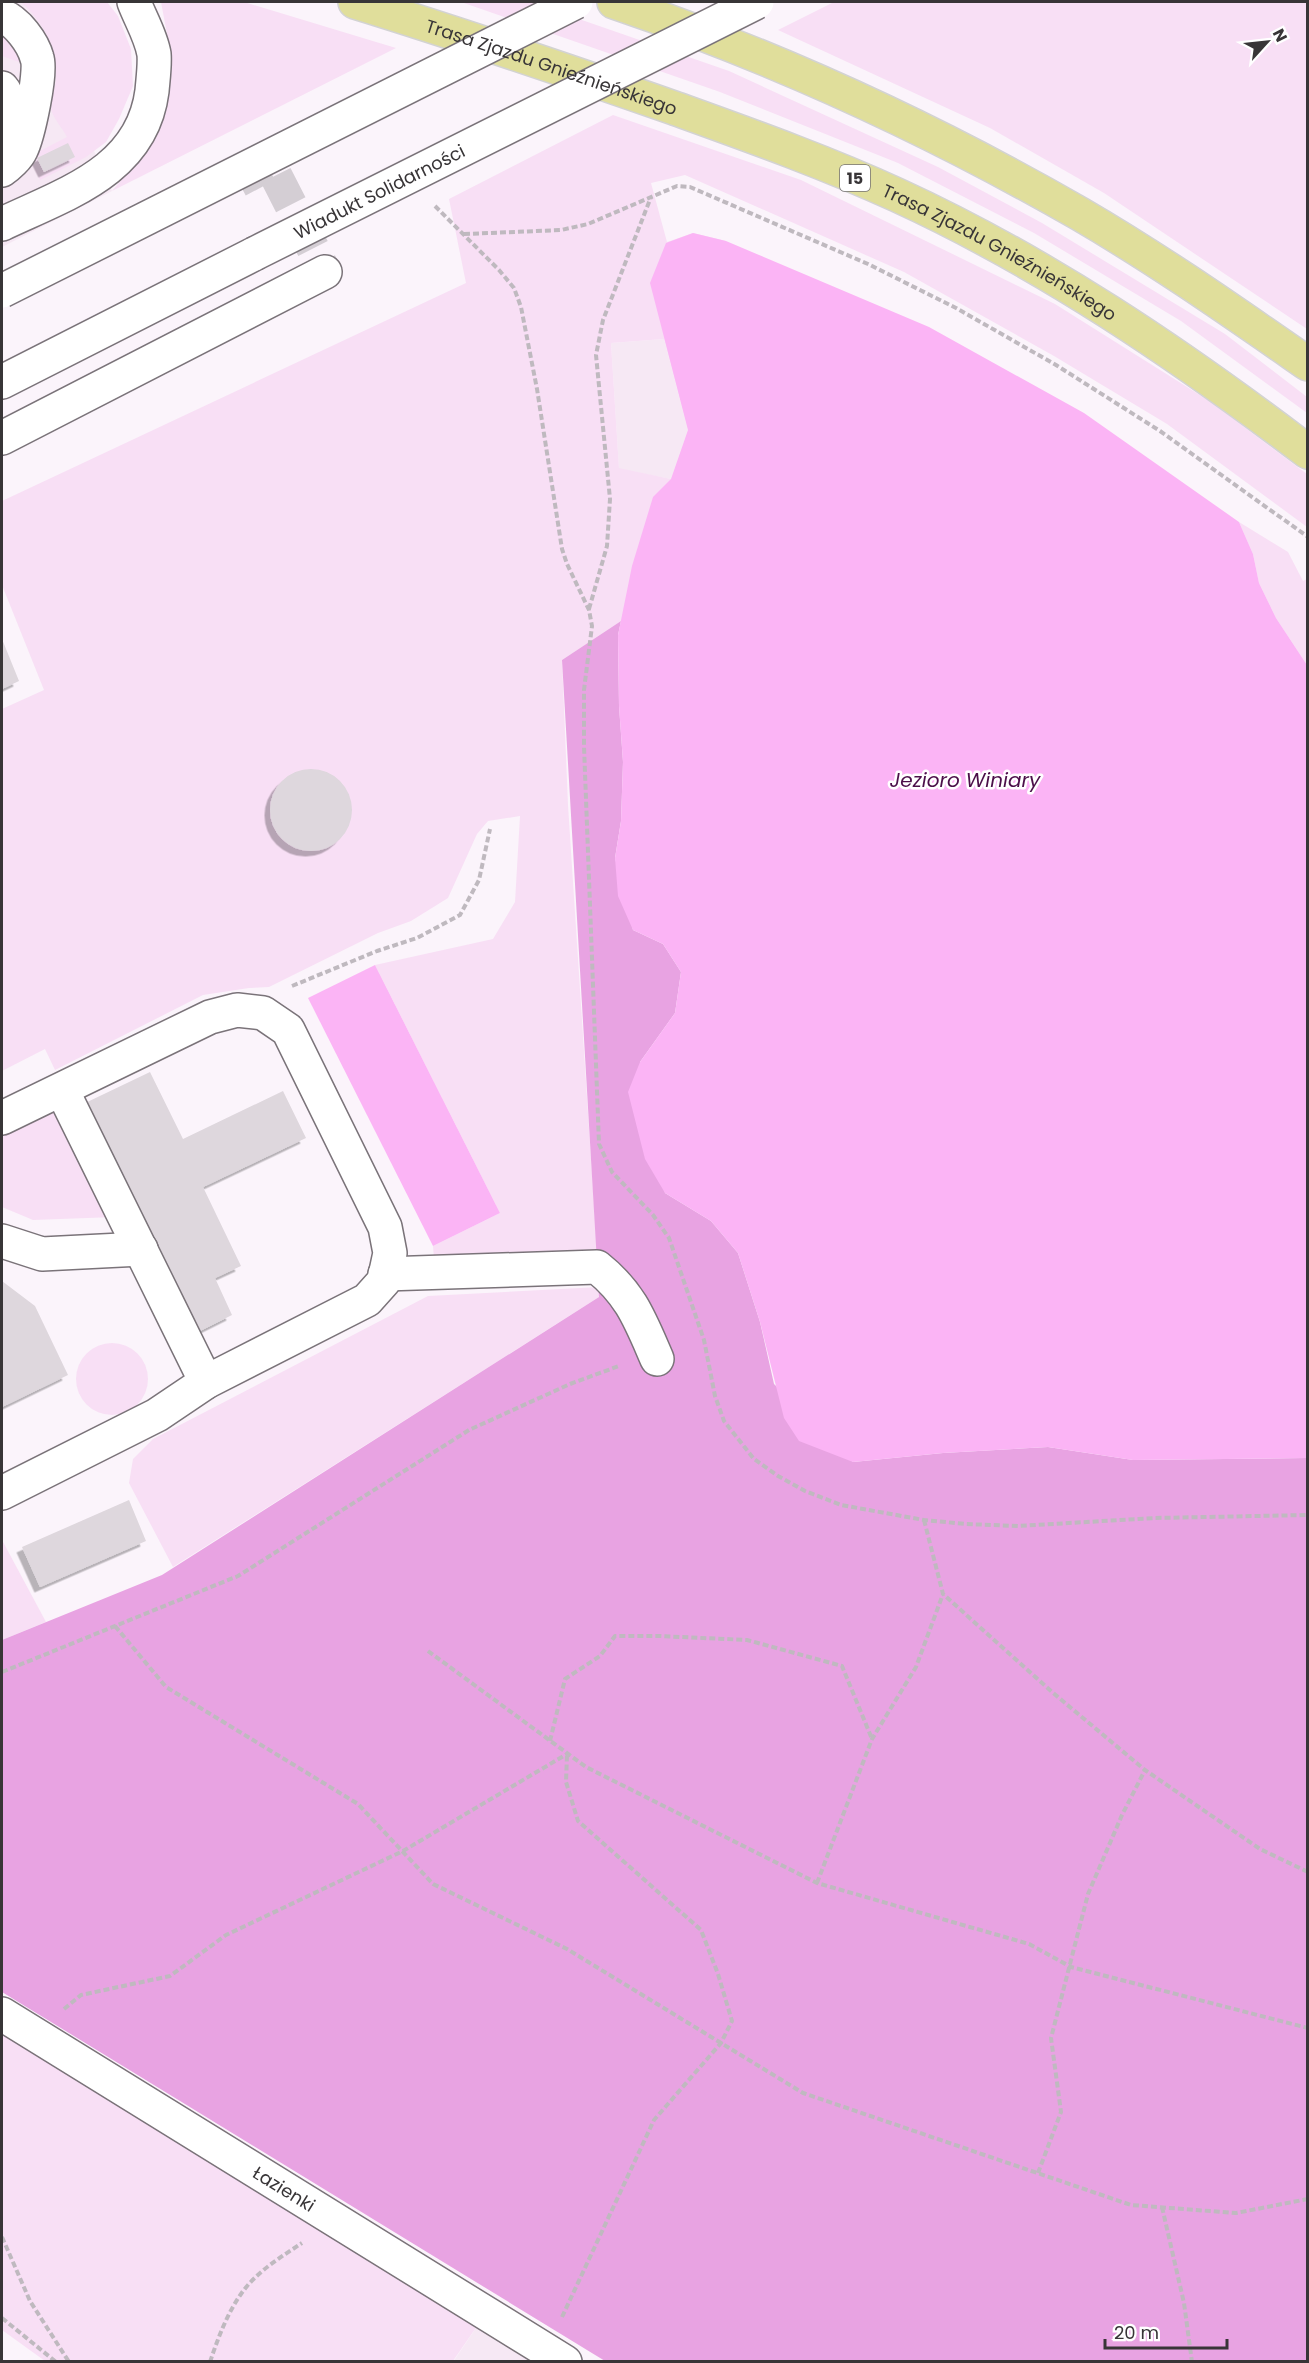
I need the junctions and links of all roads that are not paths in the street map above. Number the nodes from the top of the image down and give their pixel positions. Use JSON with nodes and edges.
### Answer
{"nodes":[{"id":1,"x":134,"y":2,"type":"edge"},
{"id":2,"x":355,"y":2,"type":"edge"},
{"id":3,"x":576,"y":2,"type":"edge"},
{"id":4,"x":614,"y":2,"type":"edge"},
{"id":5,"x":757,"y":2,"type":"edge"},
{"id":6,"x":2,"y":16,"type":"edge"},
{"id":7,"x":2,"y":88,"type":"edge"},
{"id":8,"x":2,"y":131,"type":"edge"},
{"id":9,"x":2,"y":170,"type":"edge"},
{"id":10,"x":2,"y":224,"type":"edge"},
{"id":11,"x":325,"y":272,"type":"dead end"},
{"id":12,"x":2,"y":291,"type":"edge"},
{"id":13,"x":1308,"y":364,"type":"edge"},
{"id":14,"x":2,"y":382,"type":"edge"},
{"id":15,"x":2,"y":438,"type":"edge"},
{"id":16,"x":1308,"y":452,"type":"edge"},
{"id":17,"x":62,"y":1090,"type":"junction"},
{"id":18,"x":2,"y":1118,"type":"edge"},
{"id":19,"x":2,"y":1241,"type":"edge"},
{"id":20,"x":141,"y":1249,"type":"junction"},
{"id":21,"x":385,"y":1274,"type":"junction"},
{"id":22,"x":657,"y":1359,"type":"road end"},
{"id":23,"x":206,"y":1382,"type":"junction"},
{"id":24,"x":2,"y":1493,"type":"edge"},
{"id":25,"x":2,"y":2014,"type":"edge"},
{"id":26,"x":554,"y":2354,"type":"edge"}],
"edges":[{"from":1,"to":10,"type":"street"},
{"from":2,"to":16,"type":"main road","name":"Trasa Zjazdu Gnieźnieńskiego","number":"15"},
{"from":3,"to":12,"type":"street","bridge":true},
{"from":4,"to":13,"type":"main road"},
{"from":5,"to":14,"type":"street","name":"Wiadukt Solidarności","bridge":true},
{"from":6,"to":9,"type":"street"},
{"from":7,"to":8,"type":"street"},
{"from":11,"to":15,"type":"street"},
{"from":17,"to":18,"type":"street"},
{"from":17,"to":20,"type":"street"},
{"from":17,"to":21,"type":"street"},
{"from":19,"to":20,"type":"street"},
{"from":20,"to":23,"type":"street"},
{"from":21,"to":22,"type":"street"},
{"from":21,"to":23,"type":"street"},
{"from":23,"to":24,"type":"street"},
{"from":25,"to":26,"type":"street","name":"Łazienki"}]}
